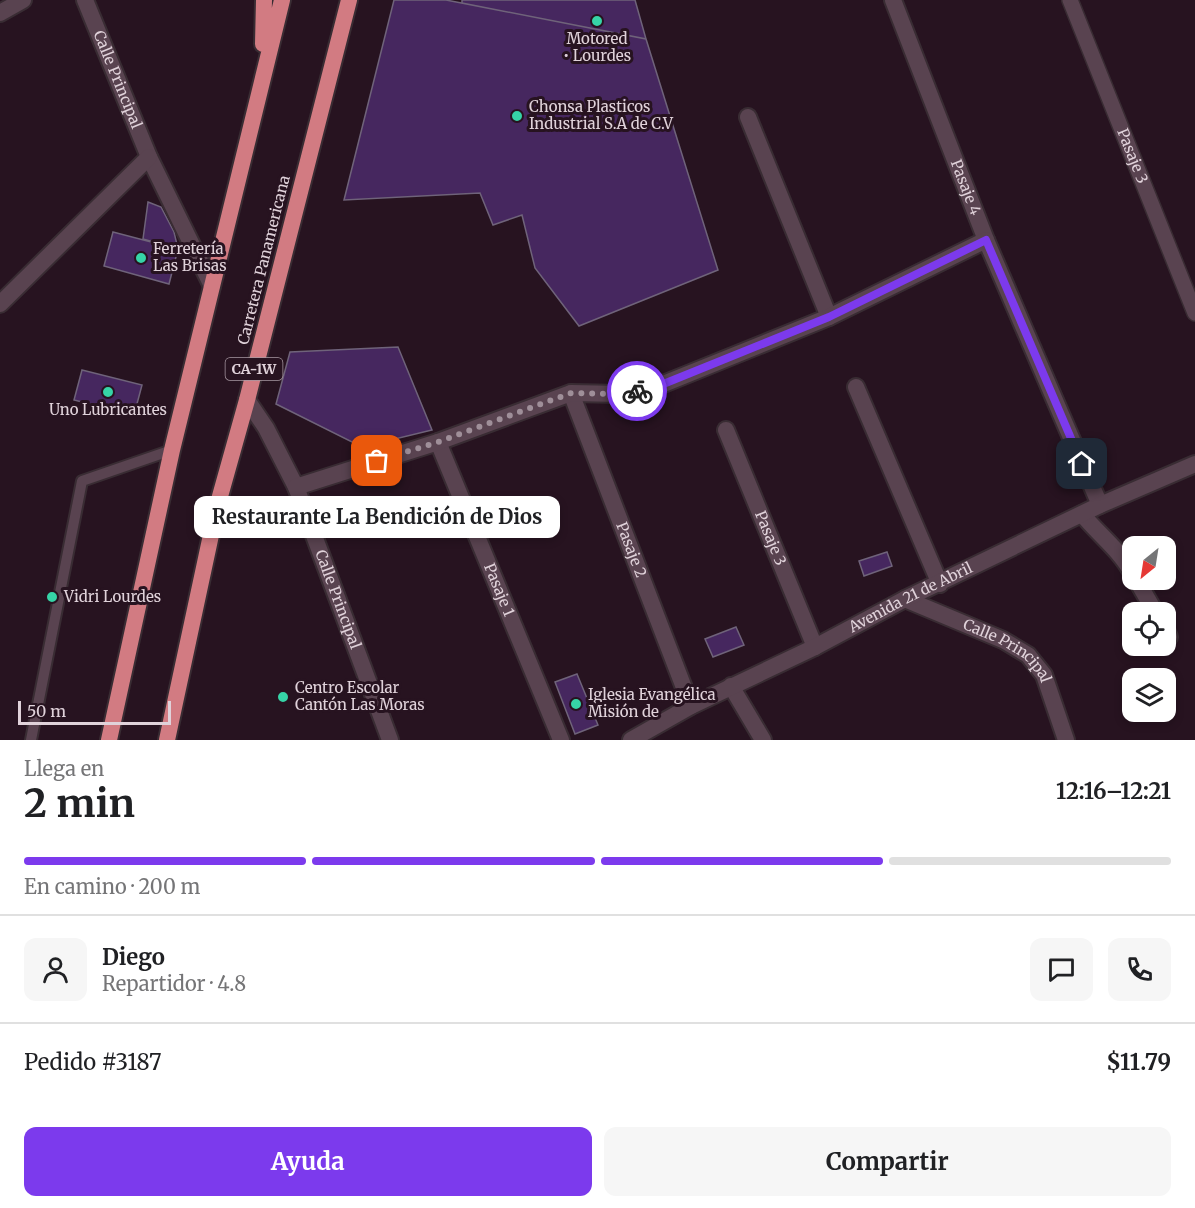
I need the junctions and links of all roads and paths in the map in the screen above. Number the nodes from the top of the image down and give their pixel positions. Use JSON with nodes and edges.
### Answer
{"nodes":[{"id":1,"x":23,"y":0,"type":"edge"},
{"id":2,"x":85,"y":0,"type":"edge"},
{"id":3,"x":264,"y":0,"type":"edge"},
{"id":4,"x":282,"y":0,"type":"edge"},
{"id":5,"x":350,"y":0,"type":"edge"},
{"id":6,"x":893,"y":0,"type":"edge"},
{"id":7,"x":1070,"y":0,"type":"edge"},
{"id":8,"x":0,"y":13,"type":"edge"},
{"id":9,"x":261,"y":80,"type":"junction"},
{"id":10,"x":747,"y":117,"type":"dead end"},
{"id":11,"x":149,"y":157,"type":"junction"},
{"id":12,"x":986,"y":240,"type":"junction"},
{"id":13,"x":212,"y":286,"type":"junction"},
{"id":14,"x":0,"y":304,"type":"edge"},
{"id":15,"x":1195,"y":313,"type":"edge"},
{"id":16,"x":829,"y":317,"type":"junction"},
{"id":17,"x":856,"y":387,"type":"dead end"},
{"id":18,"x":571,"y":393,"type":"junction"},
{"id":19,"x":246,"y":400,"type":"junction"},
{"id":20,"x":726,"y":430,"type":"dead end"},
{"id":21,"x":438,"y":442,"type":"junction"},
{"id":22,"x":172,"y":450,"type":"junction"},
{"id":23,"x":1195,"y":464,"type":"edge"},
{"id":24,"x":296,"y":487,"type":"junction"},
{"id":25,"x":1100,"y":505,"type":"junction"},
{"id":26,"x":1082,"y":514,"type":"junction"},
{"id":27,"x":1122,"y":555,"type":"edge"},
{"id":28,"x":940,"y":584,"type":"junction"},
{"id":29,"x":905,"y":599,"type":"junction"},
{"id":30,"x":815,"y":648,"type":"junction"},
{"id":31,"x":731,"y":686,"type":"junction"},
{"id":32,"x":691,"y":706,"type":"junction"},
{"id":33,"x":31,"y":740,"type":"edge"},
{"id":34,"x":109,"y":740,"type":"edge"},
{"id":35,"x":167,"y":740,"type":"edge"},
{"id":36,"x":390,"y":740,"type":"edge"},
{"id":37,"x":561,"y":740,"type":"edge"},
{"id":38,"x":631,"y":740,"type":"edge"},
{"id":39,"x":764,"y":740,"type":"edge"},
{"id":40,"x":1066,"y":740,"type":"edge"}],
"edges":[{"from":1,"to":8,"type":"street"},
{"from":2,"to":11,"type":"street","name":"Calle Principal"},
{"from":3,"to":9,"type":"highway"},
{"from":4,"to":9,"type":"highway"},
{"from":5,"to":19,"type":"highway","name":"Carretera Panamericana","number":"CA-1W"},
{"from":6,"to":12,"type":"street","name":"Pasaje 4"},
{"from":7,"to":15,"type":"street","name":"Pasaje 3"},
{"from":9,"to":13,"type":"highway"},
{"from":10,"to":16,"type":"street"},
{"from":11,"to":13,"type":"street","name":"Calle Principal"},
{"from":11,"to":14,"type":"street"},
{"from":12,"to":16,"type":"street"},
{"from":12,"to":25,"type":"street","name":"Pasaje 4"},
{"from":13,"to":22,"type":"highway"},
{"from":16,"to":18,"type":"street"},
{"from":17,"to":28,"type":"street"},
{"from":18,"to":21,"type":"street"},
{"from":18,"to":32,"type":"street","name":"Pasaje 2"},
{"from":19,"to":24,"type":"street","name":"Calle Principal"},
{"from":19,"to":35,"type":"highway","name":"Carretera Panamericana","number":"CA-1W"},
{"from":20,"to":30,"type":"street","name":"Pasaje 3"},
{"from":21,"to":24,"type":"street"},
{"from":21,"to":37,"type":"street","name":"Pasaje 1"},
{"from":22,"to":33,"type":"lane"},
{"from":22,"to":34,"type":"highway"},
{"from":23,"to":25,"type":"street","name":"Avenida 21 de Abril"},
{"from":24,"to":36,"type":"street","name":"Calle Principal"},
{"from":25,"to":26,"type":"street","name":"Avenida 21 de Abril"},
{"from":26,"to":27,"type":"street"},
{"from":26,"to":28,"type":"street","name":"Avenida 21 de Abril"},
{"from":28,"to":29,"type":"street","name":"Avenida 21 de Abril"},
{"from":29,"to":30,"type":"street","name":"Avenida 21 de Abril"},
{"from":29,"to":40,"type":"street","name":"Calle Principal"},
{"from":30,"to":31,"type":"street","name":"Avenida 21 de Abril"},
{"from":31,"to":32,"type":"street","name":"Avenida 21 de Abril"},
{"from":31,"to":39,"type":"street"},
{"from":32,"to":38,"type":"street","name":"Avenida 21 de Abril"}]}
